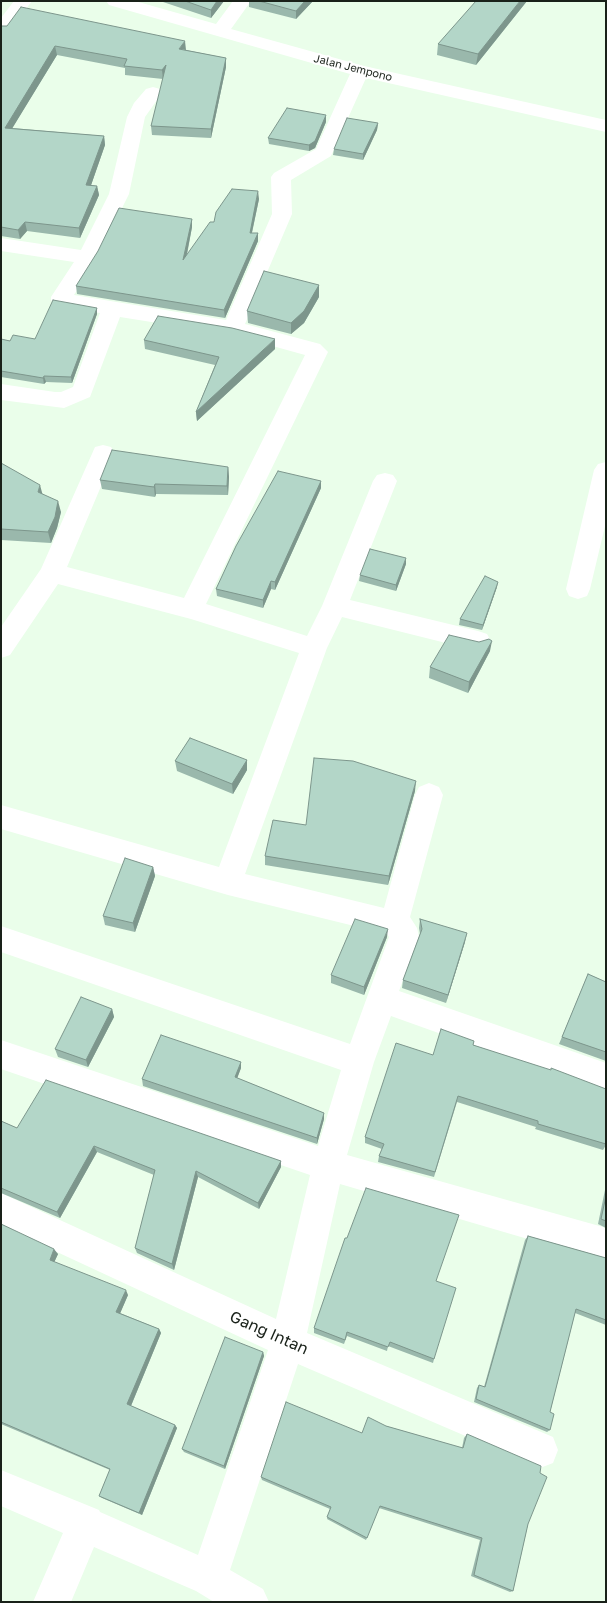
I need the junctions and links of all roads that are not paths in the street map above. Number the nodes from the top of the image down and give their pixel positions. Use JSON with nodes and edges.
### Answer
{"nodes":[{"id":1,"x":23,"y":1,"type":"edge"},
{"id":2,"x":115,"y":1,"type":"edge"},
{"id":3,"x":242,"y":1,"type":"edge"},
{"id":4,"x":1,"y":30,"type":"edge"},
{"id":5,"x":220,"y":31,"type":"junction"},
{"id":6,"x":360,"y":71,"type":"junction"},
{"id":7,"x":153,"y":93,"type":"dead end"},
{"id":8,"x":606,"y":126,"type":"edge"},
{"id":9,"x":1,"y":244,"type":"edge"},
{"id":10,"x":87,"y":258,"type":"junction"},
{"id":11,"x":112,"y":309,"type":"junction"},
{"id":12,"x":233,"y":328,"type":"junction"},
{"id":13,"x":1,"y":392,"type":"edge"},
{"id":14,"x":103,"y":453,"type":"dead end"},
{"id":15,"x":606,"y":470,"type":"edge"},
{"id":16,"x":385,"y":481,"type":"dead end"},
{"id":17,"x":52,"y":573,"type":"junction"},
{"id":18,"x":578,"y":589,"type":"dead end"},
{"id":19,"x":335,"y":606,"type":"junction"},
{"id":20,"x":191,"y":609,"type":"junction"},
{"id":21,"x":478,"y":641,"type":"edge"},
{"id":22,"x":1,"y":648,"type":"edge"},
{"id":23,"x":314,"y":648,"type":"junction"},
{"id":24,"x":429,"y":795,"type":"dead end"},
{"id":25,"x":1,"y":817,"type":"edge"},
{"id":26,"x":228,"y":882,"type":"junction"},
{"id":27,"x":394,"y":923,"type":"junction"},
{"id":28,"x":1,"y":939,"type":"edge"},
{"id":29,"x":382,"y":999,"type":"junction"},
{"id":30,"x":1,"y":1054,"type":"edge"},
{"id":31,"x":359,"y":1062,"type":"junction"},
{"id":32,"x":606,"y":1078,"type":"edge"},
{"id":33,"x":328,"y":1165,"type":"junction"},
{"id":34,"x":1,"y":1209,"type":"edge"},
{"id":35,"x":603,"y":1244,"type":"dead end"},
{"id":36,"x":288,"y":1342,"type":"junction"},
{"id":37,"x":540,"y":1450,"type":"dead end"},
{"id":38,"x":1,"y":1488,"type":"edge"},
{"id":39,"x":86,"y":1523,"type":"junction"},
{"id":40,"x":209,"y":1578,"type":"junction"},
{"id":41,"x":52,"y":1602,"type":"edge"},
{"id":42,"x":250,"y":1602,"type":"edge"}],
"edges":[{"from":1,"to":4,"type":"street"},
{"from":2,"to":5,"type":"street","name":"Jalan Jempono"},
{"from":3,"to":5,"type":"street"},
{"from":5,"to":6,"type":"street","name":"Jalan Jempono"},
{"from":6,"to":8,"type":"street","name":"Jalan Jempono"},
{"from":6,"to":12,"type":"street"},
{"from":7,"to":10,"type":"street"},
{"from":9,"to":10,"type":"street"},
{"from":10,"to":11,"type":"street"},
{"from":11,"to":12,"type":"street"},
{"from":11,"to":13,"type":"street"},
{"from":12,"to":20,"type":"street"},
{"from":14,"to":17,"type":"street"},
{"from":15,"to":18,"type":"street"},
{"from":16,"to":19,"type":"street"},
{"from":17,"to":20,"type":"street"},
{"from":17,"to":22,"type":"street"},
{"from":19,"to":21,"type":"street"},
{"from":19,"to":23,"type":"street"},
{"from":20,"to":23,"type":"street"},
{"from":23,"to":26,"type":"street"},
{"from":24,"to":27,"type":"street"},
{"from":25,"to":26,"type":"street"},
{"from":26,"to":27,"type":"street"},
{"from":27,"to":29,"type":"street"},
{"from":28,"to":31,"type":"street"},
{"from":29,"to":31,"type":"street"},
{"from":29,"to":32,"type":"street"},
{"from":30,"to":33,"type":"street"},
{"from":31,"to":33,"type":"street"},
{"from":33,"to":35,"type":"street"},
{"from":33,"to":36,"type":"street"},
{"from":34,"to":36,"type":"street","name":"Gang Intan"},
{"from":36,"to":37,"type":"street","name":"Gang Intan"},
{"from":36,"to":40,"type":"street"},
{"from":38,"to":39,"type":"street"},
{"from":39,"to":40,"type":"street"},
{"from":39,"to":41,"type":"street"},
{"from":40,"to":42,"type":"street"}]}
